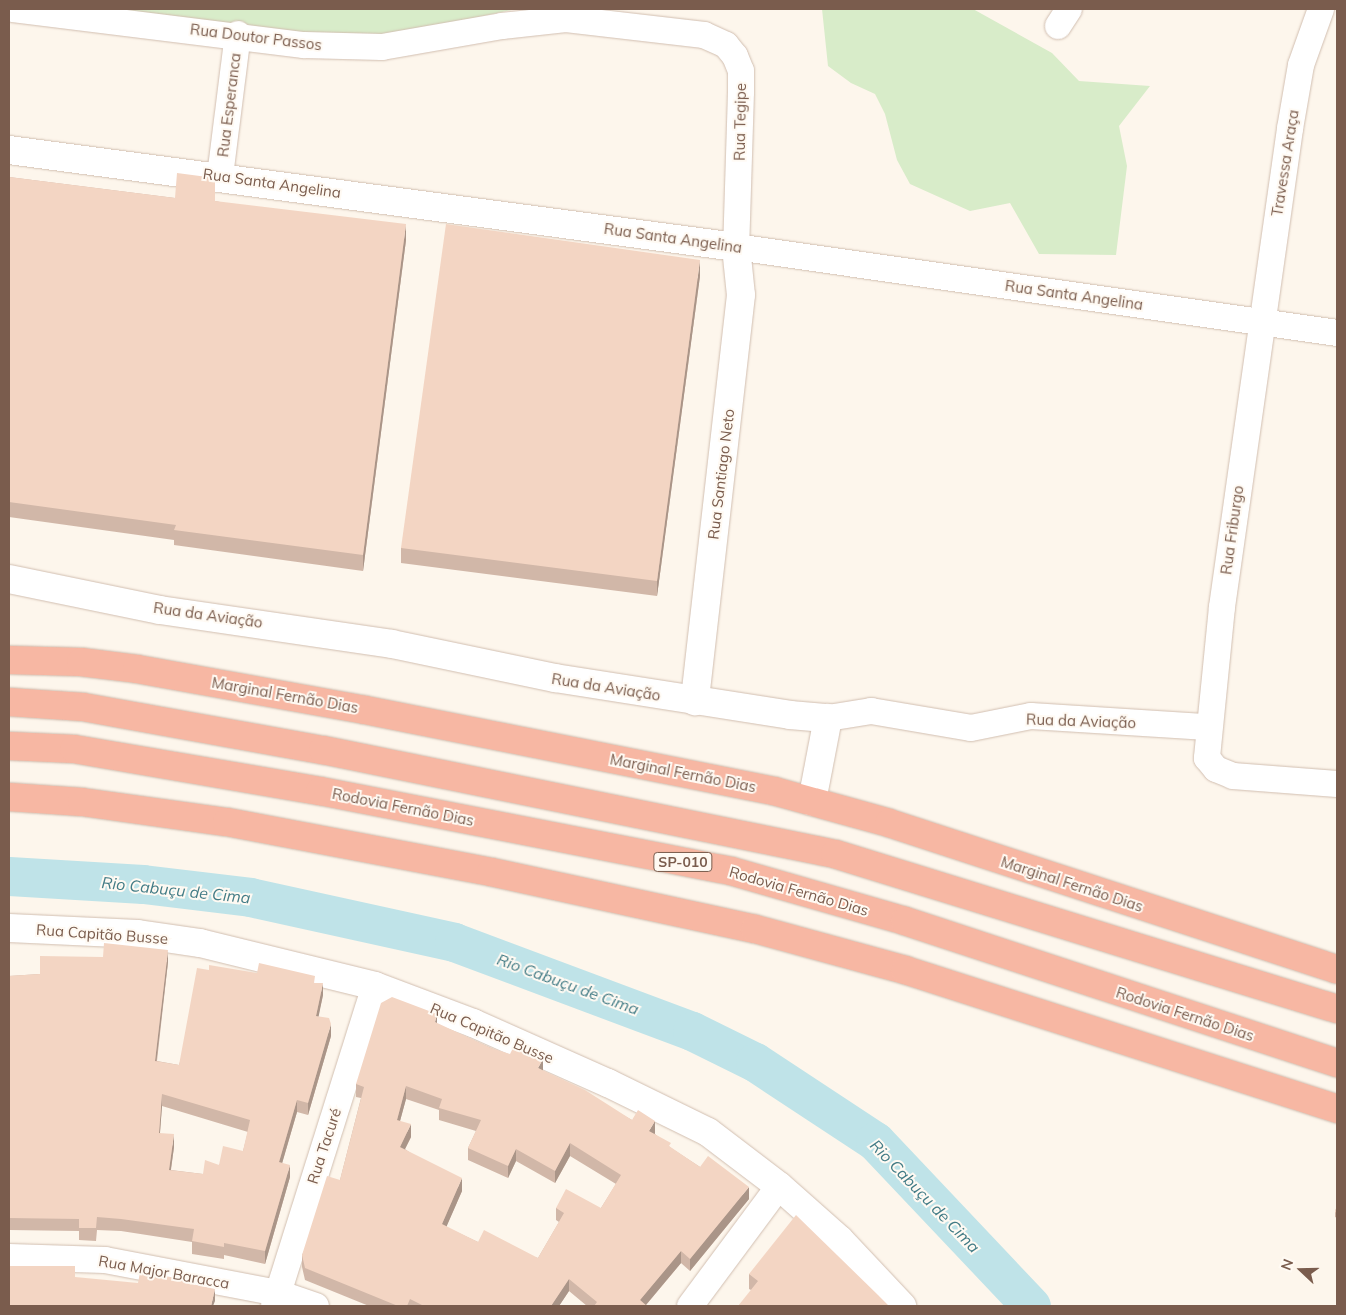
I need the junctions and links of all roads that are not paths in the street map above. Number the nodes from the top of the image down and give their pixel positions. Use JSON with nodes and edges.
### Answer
{"nodes":[{"id":1,"x":13,"y":9,"type":"edge"},
{"id":2,"x":1321,"y":9,"type":"edge"},
{"id":3,"x":576,"y":14,"type":"edge"},
{"id":4,"x":238,"y":34,"type":"junction"},
{"id":5,"x":9,"y":150,"type":"edge"},
{"id":6,"x":220,"y":176,"type":"junction"},
{"id":7,"x":736,"y":246,"type":"junction"},
{"id":8,"x":1261,"y":320,"type":"junction"},
{"id":9,"x":1337,"y":333,"type":"edge"},
{"id":10,"x":9,"y":579,"type":"edge"},
{"id":11,"x":9,"y":660,"type":"edge"},
{"id":12,"x":695,"y":701,"type":"junction"},
{"id":13,"x":9,"y":702,"type":"edge"},
{"id":14,"x":828,"y":718,"type":"junction"},
{"id":15,"x":1208,"y":734,"type":"junction"},
{"id":16,"x":9,"y":746,"type":"edge"},
{"id":17,"x":1337,"y":784,"type":"edge"},
{"id":18,"x":9,"y":797,"type":"edge"},
{"id":19,"x":812,"y":801,"type":"junction"},
{"id":20,"x":9,"y":928,"type":"edge"},
{"id":21,"x":1337,"y":969,"type":"edge"},
{"id":22,"x":375,"y":986,"type":"junction"},
{"id":23,"x":1337,"y":1009,"type":"edge"},
{"id":24,"x":1337,"y":1063,"type":"edge"},
{"id":25,"x":1337,"y":1109,"type":"edge"},
{"id":26,"x":779,"y":1186,"type":"junction"},
{"id":27,"x":9,"y":1257,"type":"edge"},
{"id":28,"x":276,"y":1300,"type":"edge"},
{"id":29,"x":316,"y":1306,"type":"edge"},
{"id":30,"x":690,"y":1306,"type":"edge"},
{"id":31,"x":902,"y":1306,"type":"edge"}],
"edges":[{"from":1,"to":4,"type":"street","name":"Rua Doutor Passos"},
{"from":2,"to":8,"type":"street","name":"Travessa Araça"},
{"from":3,"to":4,"type":"street","name":"Rua Doutor Passos"},
{"from":3,"to":7,"type":"street","name":"Rua Tegipe"},
{"from":4,"to":6,"type":"street","name":"Rua Esperanca"},
{"from":5,"to":6,"type":"street","name":"Rua Santa Angelina"},
{"from":6,"to":7,"type":"street","name":"Rua Santa Angelina"},
{"from":7,"to":8,"type":"street","name":"Rua Santa Angelina"},
{"from":7,"to":12,"type":"street","name":"Rua Santiago Neto"},
{"from":8,"to":9,"type":"street","name":"Rua Santa Angelina"},
{"from":8,"to":15,"type":"street","name":"Rua Friburgo"},
{"from":10,"to":12,"type":"street","name":"Rua da Aviação"},
{"from":11,"to":19,"type":"highway","name":"Marginal Fernão Dias"},
{"from":12,"to":14,"type":"street","name":"Rua da Aviação"},
{"from":13,"to":23,"type":"highway","number":"SP-010"},
{"from":14,"to":15,"type":"street","name":"Rua da Aviação"},
{"from":14,"to":19,"type":"street"},
{"from":15,"to":17,"type":"street","name":"Rua Friburgo"},
{"from":16,"to":24,"type":"highway","name":"Rodovia Fernão Dias","number":"SP-010"},
{"from":18,"to":25,"type":"highway"},
{"from":19,"to":21,"type":"highway","name":"Marginal Fernão Dias"},
{"from":20,"to":22,"type":"street","name":"Rua Capitão Busse"},
{"from":22,"to":26,"type":"street","name":"Rua Capitão Busse"},
{"from":22,"to":28,"type":"street","name":"Rua Tacuré"},
{"from":26,"to":30,"type":"street"},
{"from":26,"to":31,"type":"street","name":"Rua Capitão Busse"},
{"from":27,"to":28,"type":"street","name":"Rua Major Baracca"},
{"from":28,"to":29,"type":"street","name":"Rua Major Baracca"}]}
